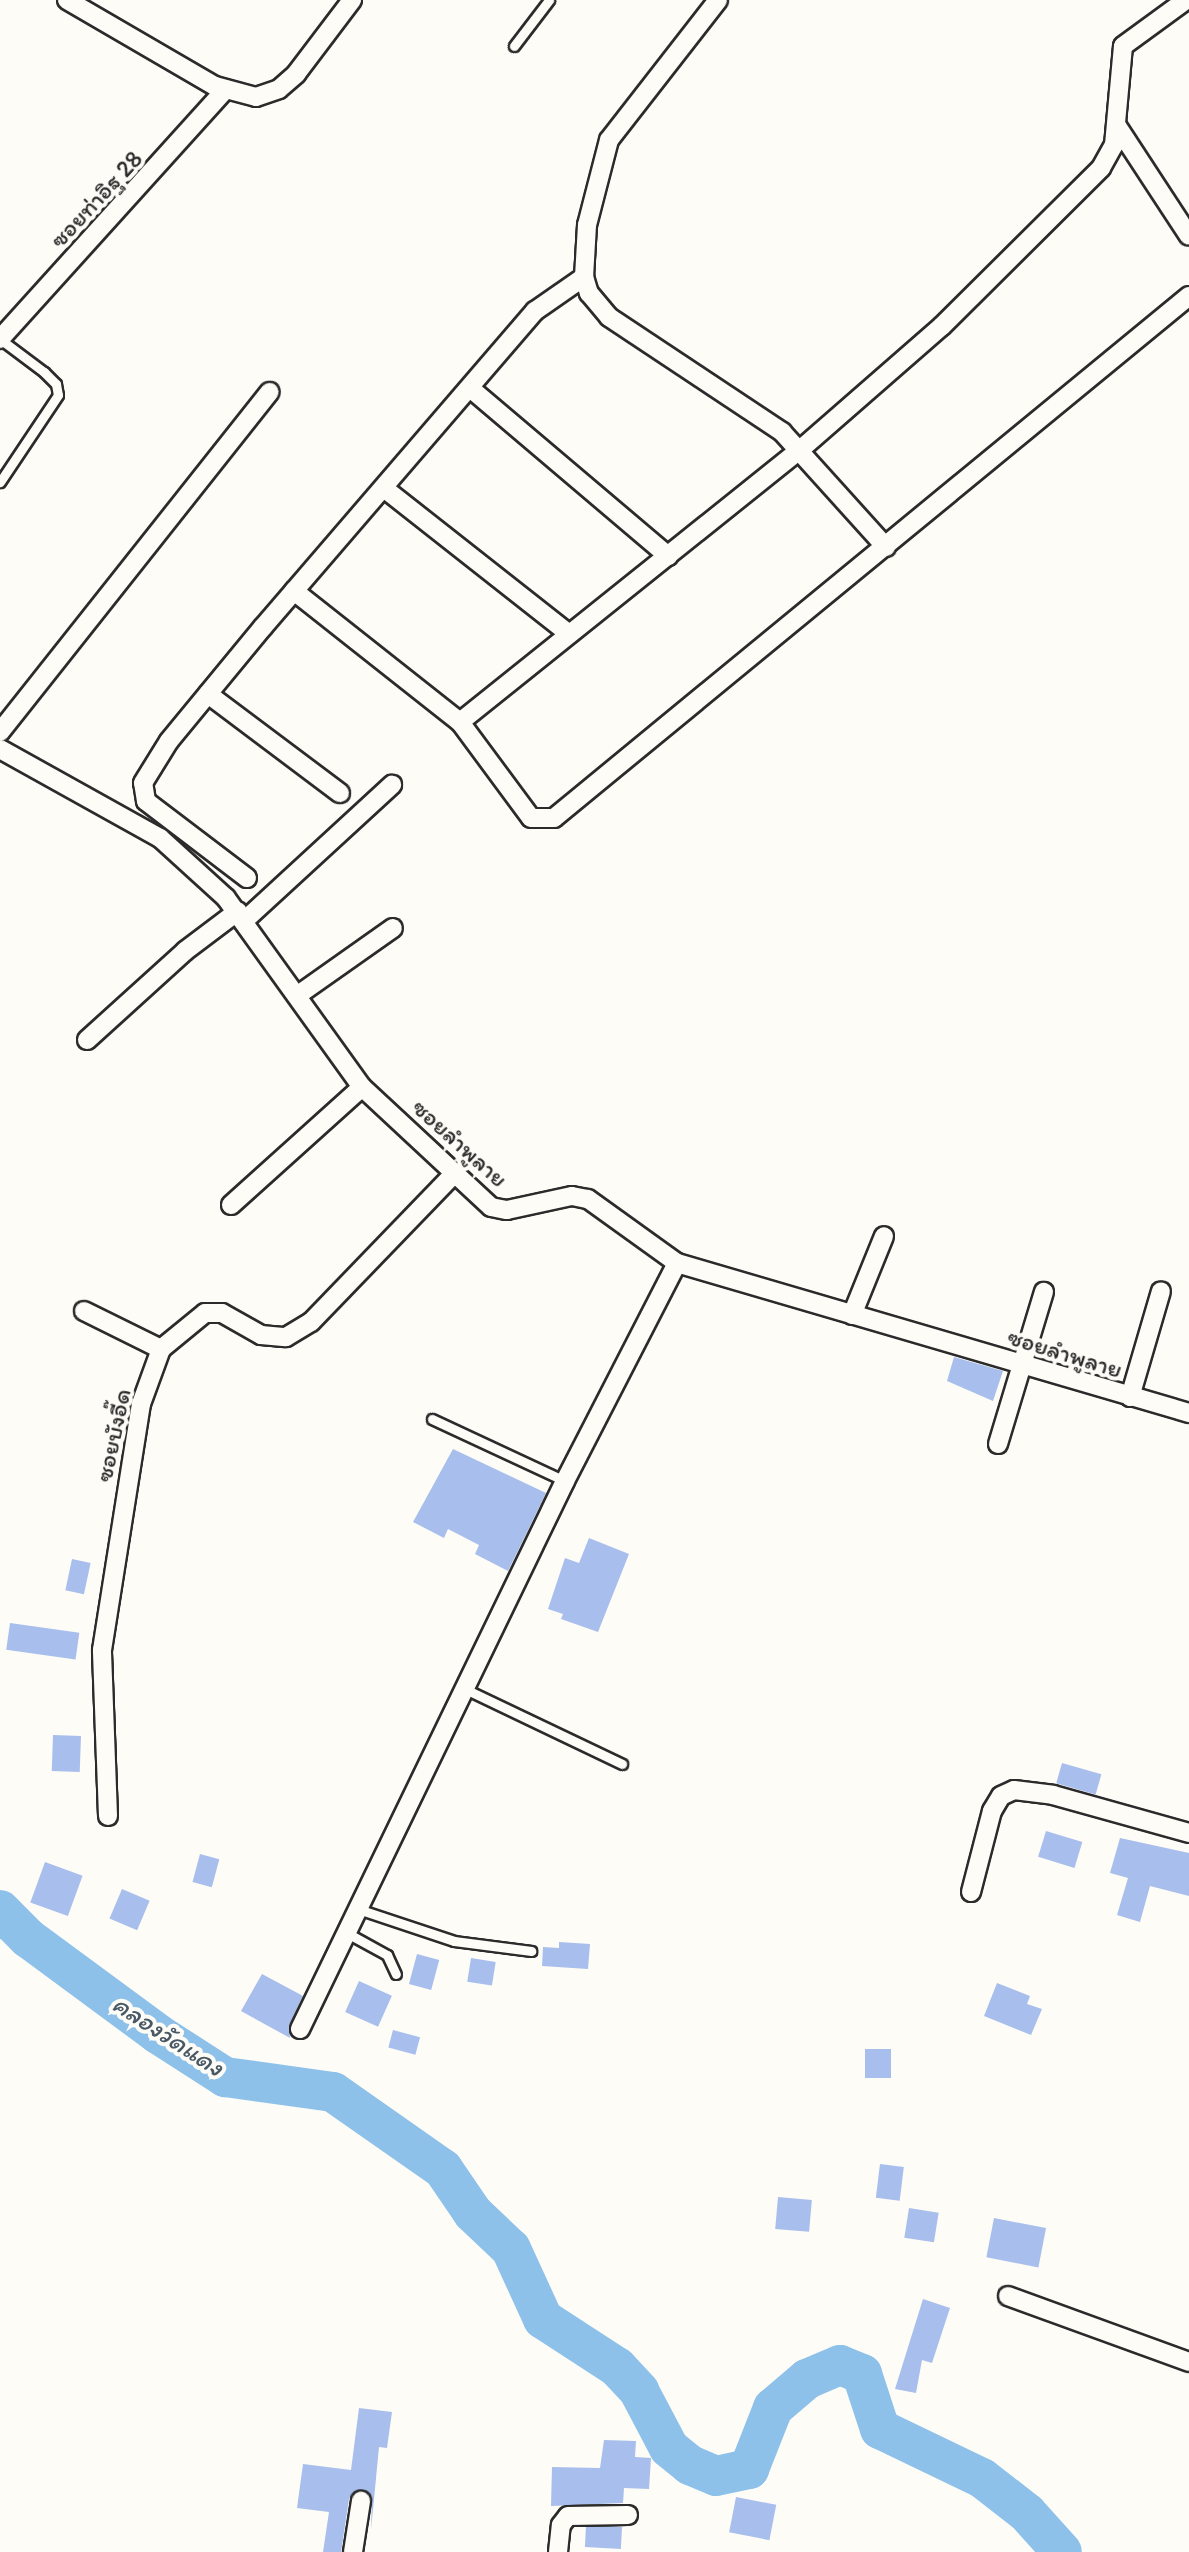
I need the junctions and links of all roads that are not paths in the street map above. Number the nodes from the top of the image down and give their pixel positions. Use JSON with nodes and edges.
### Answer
{"nodes":[{"id":1,"x":67,"y":0,"type":"edge"},
{"id":2,"x":352,"y":0,"type":"edge"},
{"id":3,"x":549,"y":0,"type":"edge"},
{"id":4,"x":718,"y":0,"type":"edge"},
{"id":5,"x":1177,"y":3,"type":"edge"},
{"id":6,"x":514,"y":46,"type":"dead end"},
{"id":7,"x":225,"y":90,"type":"junction"},
{"id":8,"x":1117,"y":126,"type":"junction"},
{"id":9,"x":1189,"y":236,"type":"edge"},
{"id":10,"x":584,"y":277,"type":"junction"},
{"id":11,"x":1189,"y":296,"type":"edge"},
{"id":12,"x":0,"y":339,"type":"edge"},
{"id":13,"x":470,"y":388,"type":"junction"},
{"id":14,"x":269,"y":392,"type":"dead end"},
{"id":15,"x":801,"y":449,"type":"junction"},
{"id":16,"x":0,"y":482,"type":"edge"},
{"id":17,"x":385,"y":489,"type":"junction"},
{"id":18,"x":886,"y":547,"type":"junction"},
{"id":19,"x":668,"y":556,"type":"junction"},
{"id":20,"x":294,"y":591,"type":"junction"},
{"id":21,"x":569,"y":634,"type":"junction"},
{"id":22,"x":208,"y":694,"type":"junction"},
{"id":23,"x":460,"y":722,"type":"junction"},
{"id":24,"x":0,"y":732,"type":"edge"},
{"id":25,"x":0,"y":749,"type":"edge"},
{"id":26,"x":392,"y":785,"type":"dead end"},
{"id":27,"x":340,"y":793,"type":"dead end"},
{"id":28,"x":247,"y":878,"type":"dead end"},
{"id":29,"x":242,"y":916,"type":"junction"},
{"id":30,"x":393,"y":928,"type":"dead end"},
{"id":31,"x":298,"y":995,"type":"junction"},
{"id":32,"x":87,"y":1040,"type":"dead end"},
{"id":33,"x":362,"y":1087,"type":"junction"},
{"id":34,"x":455,"y":1173,"type":"junction"},
{"id":35,"x":231,"y":1205,"type":"dead end"},
{"id":36,"x":884,"y":1236,"type":"dead end"},
{"id":37,"x":677,"y":1263,"type":"junction"},
{"id":38,"x":1161,"y":1291,"type":"dead end"},
{"id":39,"x":1044,"y":1292,"type":"dead end"},
{"id":40,"x":84,"y":1311,"type":"dead end"},
{"id":41,"x":852,"y":1315,"type":"junction"},
{"id":42,"x":161,"y":1349,"type":"junction"},
{"id":43,"x":1024,"y":1365,"type":"junction"},
{"id":44,"x":1130,"y":1397,"type":"junction"},
{"id":45,"x":1189,"y":1413,"type":"edge"},
{"id":46,"x":432,"y":1419,"type":"dead end"},
{"id":47,"x":998,"y":1444,"type":"dead end"},
{"id":48,"x":565,"y":1481,"type":"junction"},
{"id":49,"x":465,"y":1689,"type":"junction"},
{"id":50,"x":622,"y":1764,"type":"dead end"},
{"id":51,"x":108,"y":1816,"type":"dead end"},
{"id":52,"x":1189,"y":1833,"type":"edge"},
{"id":53,"x":971,"y":1892,"type":"dead end"},
{"id":54,"x":358,"y":1909,"type":"junction"},
{"id":55,"x":347,"y":1933,"type":"junction"},
{"id":56,"x":531,"y":1951,"type":"dead end"},
{"id":57,"x":396,"y":1974,"type":"dead end"},
{"id":58,"x":300,"y":2029,"type":"dead end"},
{"id":59,"x":1008,"y":2296,"type":"dead end"},
{"id":60,"x":1189,"y":2362,"type":"edge"},
{"id":61,"x":361,"y":2501,"type":"dead end"},
{"id":62,"x":628,"y":2515,"type":"dead end"},
{"id":63,"x":353,"y":2552,"type":"edge"},
{"id":64,"x":558,"y":2552,"type":"edge"}],
"edges":[{"from":1,"to":7,"type":"street"},
{"from":2,"to":7,"type":"street"},
{"from":3,"to":6,"type":"lane"},
{"from":4,"to":10,"type":"street"},
{"from":5,"to":8,"type":"street"},
{"from":7,"to":12,"type":"street","name":"ซอยท่าอิฐ 28"},
{"from":8,"to":9,"type":"street"},
{"from":8,"to":15,"type":"street"},
{"from":10,"to":13,"type":"street"},
{"from":10,"to":15,"type":"street"},
{"from":11,"to":18,"type":"street"},
{"from":12,"to":16,"type":"lane"},
{"from":13,"to":17,"type":"street"},
{"from":13,"to":19,"type":"street"},
{"from":14,"to":24,"type":"street"},
{"from":15,"to":18,"type":"street"},
{"from":15,"to":19,"type":"street"},
{"from":17,"to":20,"type":"street"},
{"from":17,"to":21,"type":"street"},
{"from":18,"to":23,"type":"street"},
{"from":19,"to":21,"type":"street"},
{"from":20,"to":22,"type":"street"},
{"from":20,"to":23,"type":"street"},
{"from":21,"to":23,"type":"street"},
{"from":22,"to":27,"type":"street"},
{"from":22,"to":28,"type":"street"},
{"from":25,"to":29,"type":"street","name":"ซอยลำพูลาย"},
{"from":26,"to":29,"type":"street"},
{"from":29,"to":31,"type":"street","name":"ซอยลำพูลาย"},
{"from":29,"to":32,"type":"street"},
{"from":30,"to":31,"type":"street"},
{"from":31,"to":33,"type":"street","name":"ซอยลำพูลาย"},
{"from":33,"to":34,"type":"street","name":"ซอยลำพูลาย"},
{"from":33,"to":35,"type":"street"},
{"from":34,"to":37,"type":"street","name":"ซอยลำพูลาย"},
{"from":34,"to":42,"type":"street"},
{"from":36,"to":41,"type":"street"},
{"from":37,"to":41,"type":"street","name":"ซอยลำพูลาย"},
{"from":37,"to":48,"type":"street"},
{"from":38,"to":44,"type":"street"},
{"from":39,"to":43,"type":"street"},
{"from":40,"to":42,"type":"street"},
{"from":41,"to":43,"type":"street","name":"ซอยลำพูลาย"},
{"from":42,"to":51,"type":"street","name":"ซอยบังอี๊ด"},
{"from":43,"to":44,"type":"street","name":"ซอยลำพูลาย"},
{"from":43,"to":47,"type":"street"},
{"from":44,"to":45,"type":"street","name":"ซอยลำพูลาย"},
{"from":46,"to":48,"type":"lane"},
{"from":48,"to":49,"type":"street"},
{"from":49,"to":50,"type":"lane"},
{"from":49,"to":54,"type":"street"},
{"from":52,"to":53,"type":"street"},
{"from":54,"to":55,"type":"street"},
{"from":54,"to":56,"type":"lane"},
{"from":55,"to":57,"type":"lane"},
{"from":55,"to":58,"type":"street"},
{"from":59,"to":60,"type":"street"},
{"from":61,"to":63,"type":"street"},
{"from":62,"to":64,"type":"street"}]}
